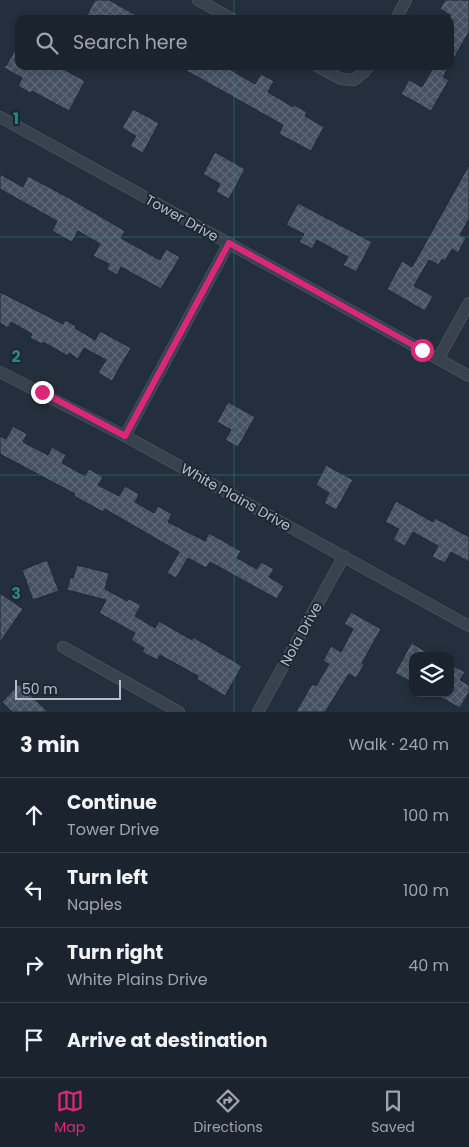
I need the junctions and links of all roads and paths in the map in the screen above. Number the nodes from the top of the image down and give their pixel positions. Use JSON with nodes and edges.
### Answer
{"nodes":[{"id":1,"x":198,"y":0,"type":"edge"},
{"id":2,"x":406,"y":0,"type":"edge"},
{"id":3,"x":225,"y":15,"type":"edge"},
{"id":4,"x":398,"y":15,"type":"edge"},
{"id":5,"x":325,"y":70,"type":"edge"},
{"id":6,"x":365,"y":70,"type":"edge"},
{"id":7,"x":0,"y":117,"type":"edge"},
{"id":8,"x":229,"y":243,"type":"junction"},
{"id":9,"x":469,"y":303,"type":"edge"},
{"id":10,"x":438,"y":359,"type":"junction"},
{"id":11,"x":0,"y":372,"type":"edge"},
{"id":12,"x":469,"y":376,"type":"edge"},
{"id":13,"x":125,"y":436,"type":"junction"},
{"id":14,"x":344,"y":556,"type":"junction"},
{"id":15,"x":469,"y":626,"type":"edge"},
{"id":16,"x":63,"y":647,"type":"dead end"},
{"id":17,"x":179,"y":712,"type":"edge"},
{"id":18,"x":258,"y":712,"type":"edge"}],
"edges":[{"from":1,"to":3,"type":"street"},
{"from":2,"to":4,"type":"street"},
{"from":5,"to":6,"type":"street"},
{"from":7,"to":8,"type":"street","name":"Tower Drive"},
{"from":8,"to":10,"type":"street","name":"Tower Drive"},
{"from":8,"to":13,"type":"street"},
{"from":9,"to":10,"type":"street"},
{"from":10,"to":12,"type":"street","name":"Tower Drive"},
{"from":11,"to":13,"type":"street","name":"White Plains Drive"},
{"from":13,"to":14,"type":"street","name":"White Plains Drive"},
{"from":14,"to":15,"type":"street","name":"White Plains Drive"},
{"from":14,"to":18,"type":"street","name":"Nola Drive"},
{"from":16,"to":17,"type":"street"}]}
